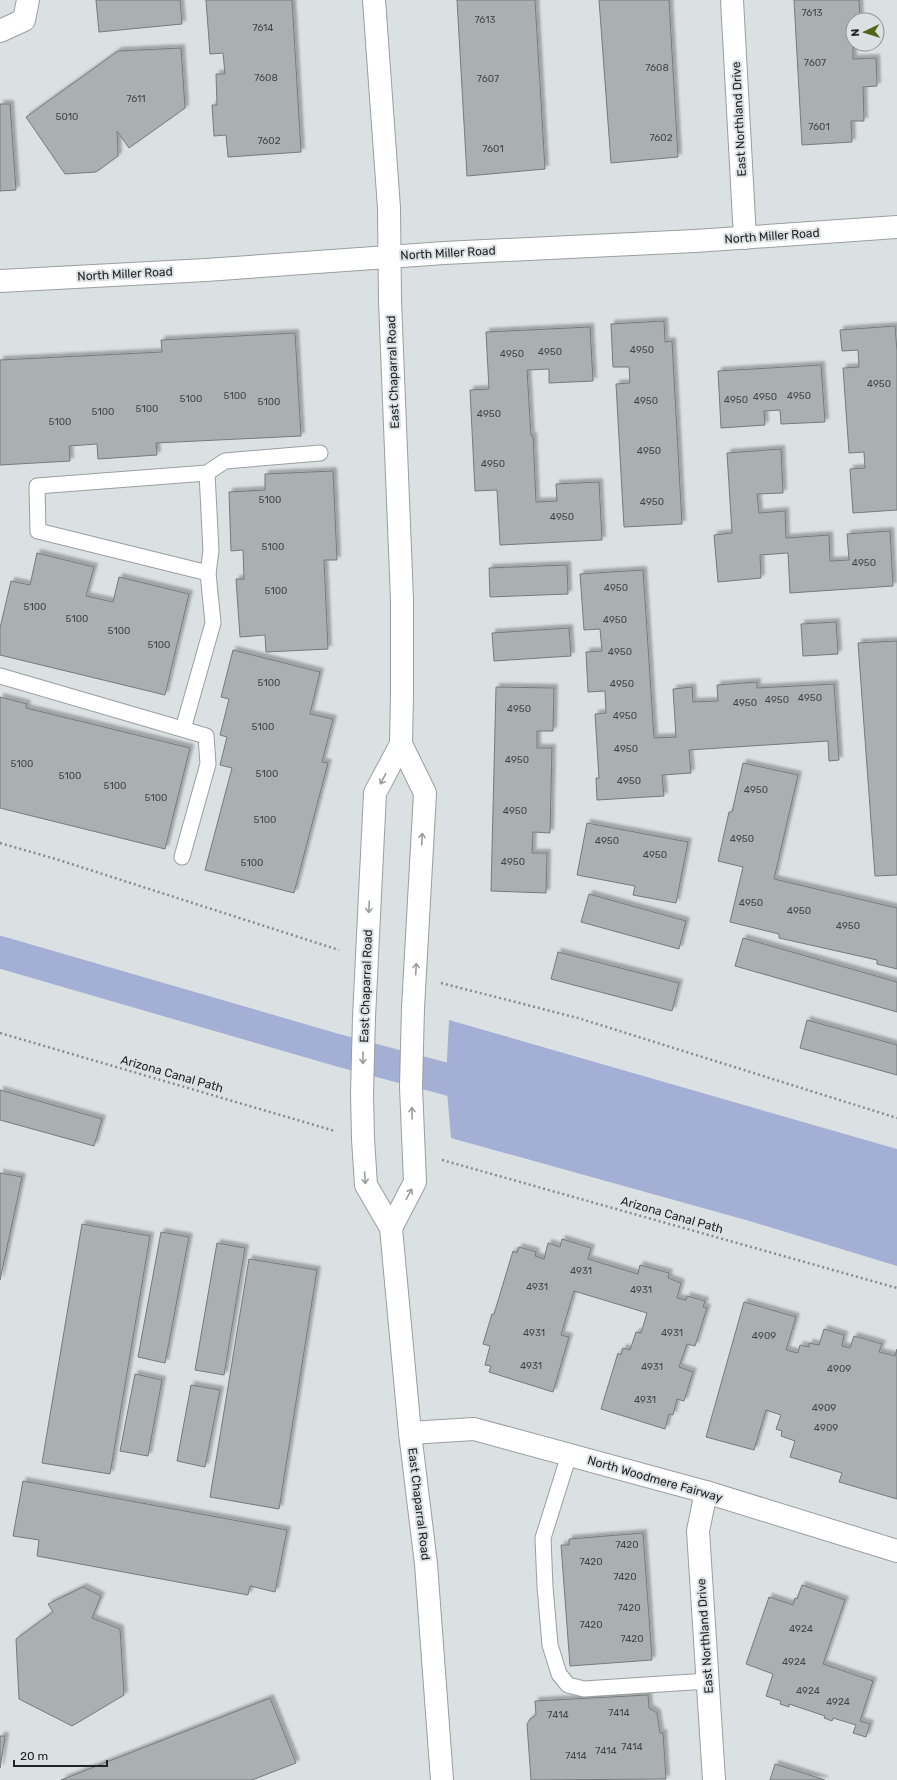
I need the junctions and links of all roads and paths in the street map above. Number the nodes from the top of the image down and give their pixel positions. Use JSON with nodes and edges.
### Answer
{"nodes":[{"id":1,"x":374,"y":0,"type":"edge"},
{"id":2,"x":732,"y":0,"type":"edge"},
{"id":3,"x":26,"y":10,"type":"edge"},
{"id":4,"x":0,"y":31,"type":"edge"},
{"id":5,"x":897,"y":227,"type":"edge"},
{"id":6,"x":744,"y":238,"type":"junction"},
{"id":7,"x":389,"y":257,"type":"junction"},
{"id":8,"x":0,"y":281,"type":"edge"},
{"id":9,"x":320,"y":453,"type":"dead end"},
{"id":10,"x":207,"y":473,"type":"junction"},
{"id":11,"x":208,"y":573,"type":"junction"},
{"id":12,"x":0,"y":676,"type":"edge"},
{"id":13,"x":183,"y":729,"type":"junction"},
{"id":14,"x":401,"y":744,"type":"junction"},
{"id":15,"x":0,"y":843,"type":"edge"},
{"id":16,"x":182,"y":857,"type":"dead end"},
{"id":17,"x":366,"y":958,"type":"junction"},
{"id":18,"x":415,"y":974,"type":"junction"},
{"id":19,"x":0,"y":1033,"type":"edge"},
{"id":20,"x":897,"y":1118,"type":"edge"},
{"id":21,"x":339,"y":1132,"type":"dead end"},
{"id":22,"x":442,"y":1160,"type":"dead end"},
{"id":23,"x":391,"y":1228,"type":"junction"},
{"id":24,"x":897,"y":1288,"type":"edge"},
{"id":25,"x":410,"y":1433,"type":"junction"},
{"id":26,"x":569,"y":1455,"type":"junction"},
{"id":27,"x":706,"y":1492,"type":"junction"},
{"id":28,"x":897,"y":1551,"type":"edge"},
{"id":29,"x":708,"y":1681,"type":"junction"},
{"id":30,"x":442,"y":1780,"type":"edge"},
{"id":31,"x":714,"y":1780,"type":"edge"}],
"edges":[{"from":1,"to":7,"type":"main road","name":"East Chaparral Road"},
{"from":2,"to":6,"type":"main road","name":"East Northland Drive"},
{"from":3,"to":4,"type":"main road"},
{"from":5,"to":6,"type":"main road","name":"North Miller Road"},
{"from":6,"to":7,"type":"main road","name":"North Miller Road"},
{"from":7,"to":8,"type":"main road","name":"North Miller Road"},
{"from":7,"to":14,"type":"main road","name":"East Chaparral Road"},
{"from":9,"to":10,"type":"lane"},
{"from":10,"to":11,"type":"lane"},
{"from":10,"to":11,"type":"lane"},
{"from":11,"to":13,"type":"lane"},
{"from":12,"to":13,"type":"lane"},
{"from":13,"to":16,"type":"lane"},
{"from":14,"to":17,"type":"main road","name":"East Chaparral Road","one_way":true},
{"from":18,"to":14,"type":"main road","name":"East Chaparral Road","one_way":true},
{"from":15,"to":17,"type":"path"},
{"from":17,"to":23,"type":"main road","name":"East Chaparral Road","one_way":true},
{"from":18,"to":20,"type":"path"},
{"from":23,"to":18,"type":"main road","name":"East Chaparral Road","one_way":true},
{"from":19,"to":21,"type":"path","name":"Arizona Canal Path"},
{"from":22,"to":24,"type":"path","name":"Arizona Canal Path"},
{"from":23,"to":25,"type":"main road","name":"East Chaparral Road"},
{"from":25,"to":26,"type":"main road","name":"North Woodmere Fairway"},
{"from":25,"to":30,"type":"main road","name":"East Chaparral Road"},
{"from":26,"to":27,"type":"main road","name":"North Woodmere Fairway"},
{"from":26,"to":29,"type":"lane"},
{"from":27,"to":28,"type":"main road","name":"North Woodmere Fairway"},
{"from":27,"to":29,"type":"main road","name":"East Northland Drive"},
{"from":29,"to":31,"type":"main road","name":"East Northland Drive"}]}
